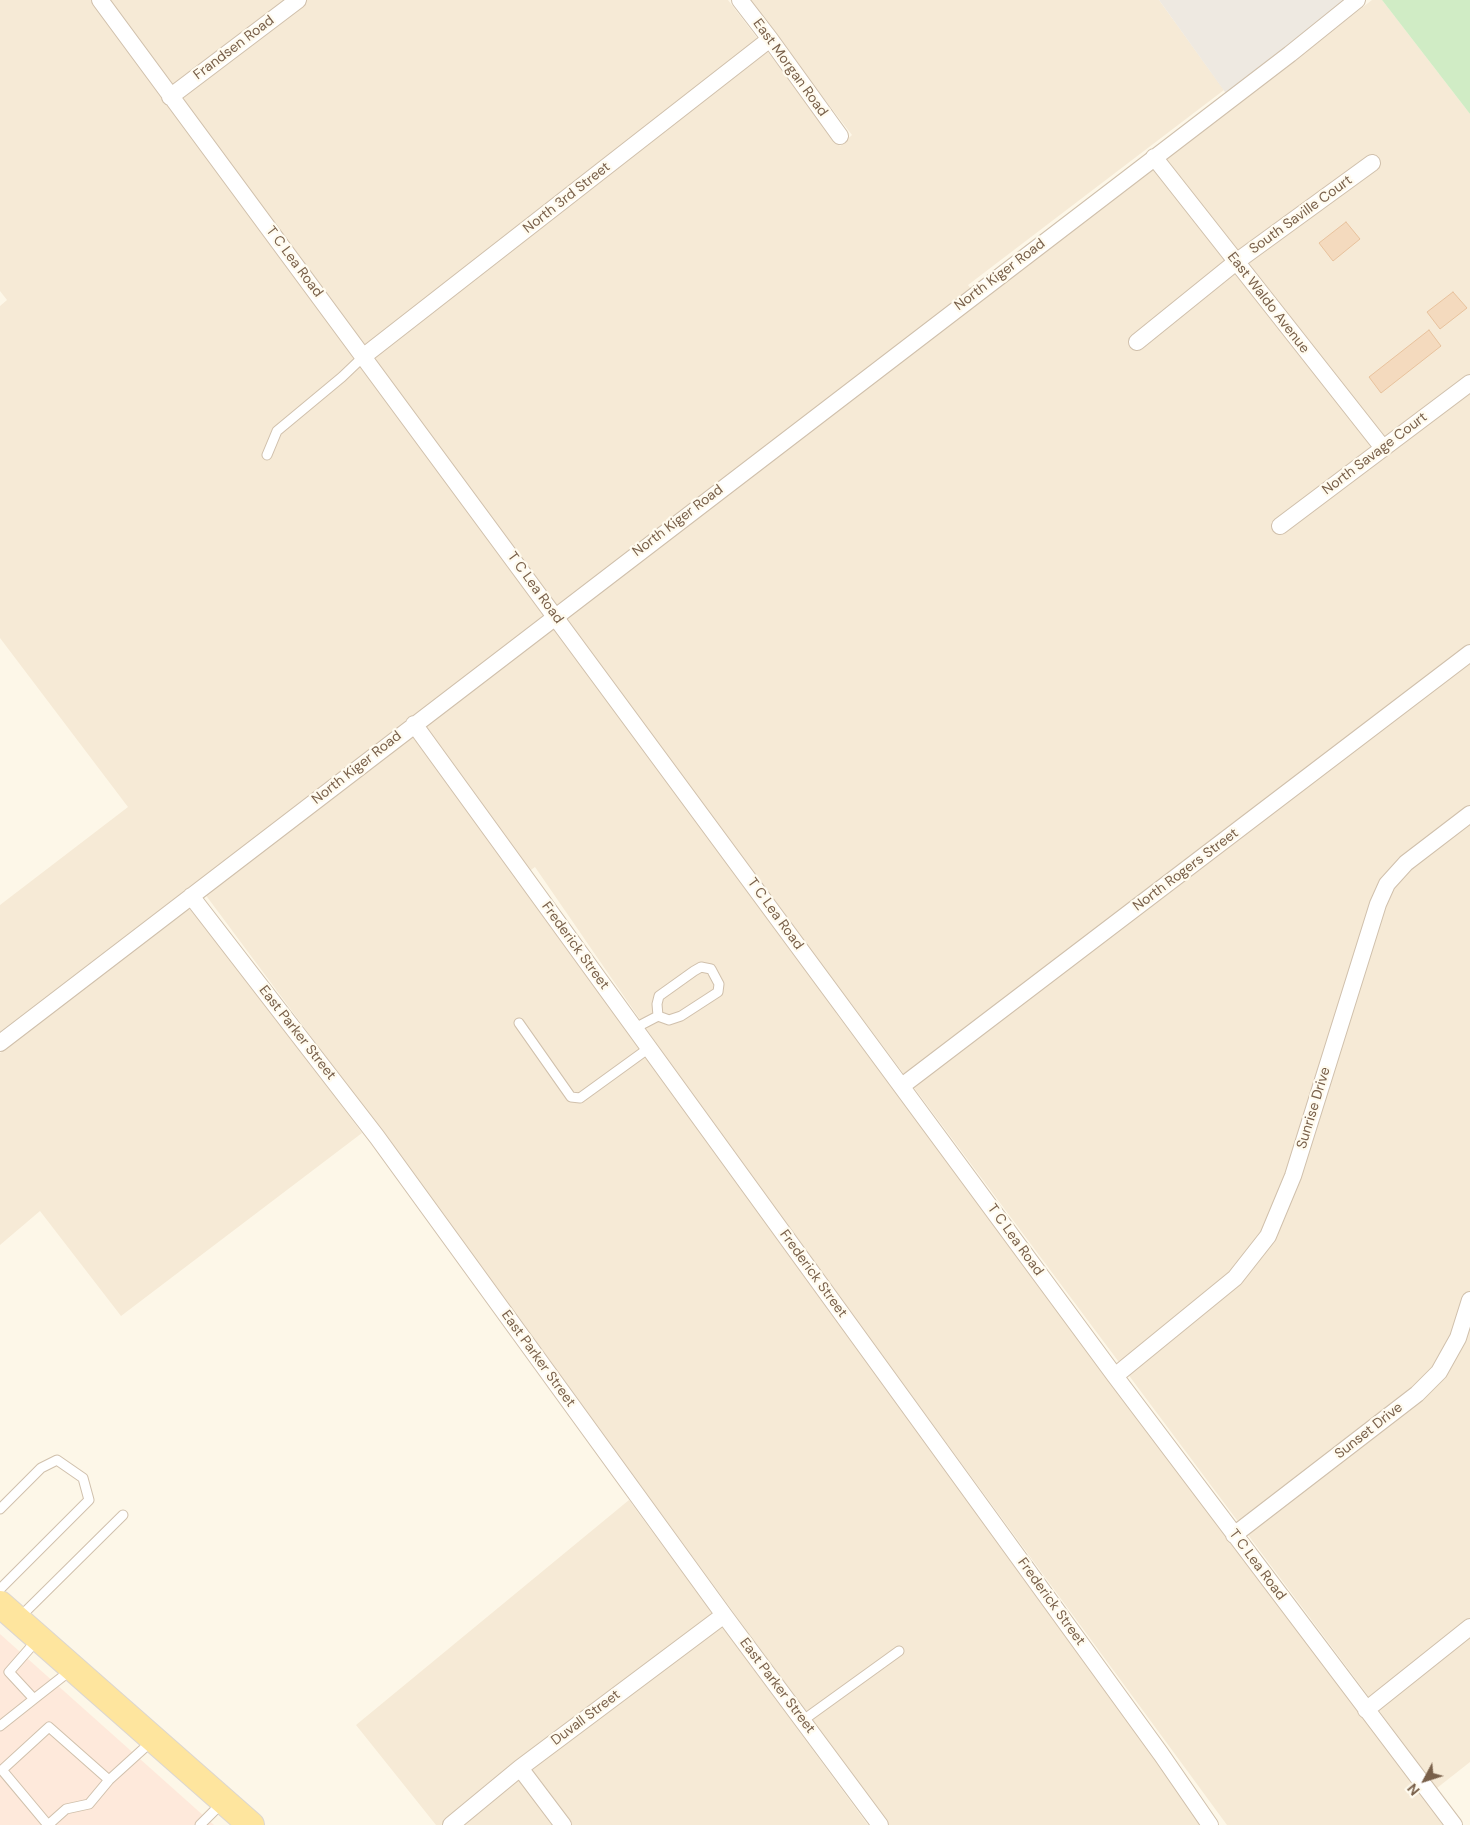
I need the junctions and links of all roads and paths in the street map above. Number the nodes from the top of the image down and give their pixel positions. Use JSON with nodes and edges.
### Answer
{"nodes":[{"id":1,"x":100,"y":0,"type":"edge"},
{"id":2,"x":298,"y":0,"type":"edge"},
{"id":3,"x":740,"y":0,"type":"edge"},
{"id":4,"x":1357,"y":0,"type":"edge"},
{"id":5,"x":770,"y":39,"type":"junction"},
{"id":6,"x":170,"y":97,"type":"junction"},
{"id":7,"x":840,"y":136,"type":"dead end"},
{"id":8,"x":1154,"y":157,"type":"junction"},
{"id":9,"x":1372,"y":163,"type":"dead end"},
{"id":10,"x":1236,"y":262,"type":"junction"},
{"id":11,"x":1137,"y":342,"type":"dead end"},
{"id":12,"x":364,"y":356,"type":"junction"},
{"id":13,"x":1470,"y":382,"type":"edge"},
{"id":14,"x":1383,"y":448,"type":"junction"},
{"id":15,"x":267,"y":454,"type":"dead end"},
{"id":16,"x":1280,"y":526,"type":"dead end"},
{"id":17,"x":556,"y":616,"type":"junction"},
{"id":18,"x":1470,"y":653,"type":"edge"},
{"id":19,"x":414,"y":724,"type":"junction"},
{"id":20,"x":1470,"y":814,"type":"edge"},
{"id":21,"x":191,"y":896,"type":"junction"},
{"id":22,"x":658,"y":1016,"type":"junction"},
{"id":23,"x":519,"y":1023,"type":"dead end"},
{"id":24,"x":635,"y":1028,"type":"junction"},
{"id":25,"x":0,"y":1043,"type":"edge"},
{"id":26,"x":649,"y":1048,"type":"junction"},
{"id":27,"x":902,"y":1086,"type":"junction"},
{"id":28,"x":1470,"y":1300,"type":"edge"},
{"id":29,"x":1115,"y":1376,"type":"junction"},
{"id":30,"x":0,"y":1509,"type":"edge"},
{"id":31,"x":123,"y":1515,"type":"dead end"},
{"id":32,"x":1234,"y":1535,"type":"junction"},
{"id":33,"x":0,"y":1589,"type":"edge"},
{"id":34,"x":9,"y":1612,"type":"edge"},
{"id":35,"x":724,"y":1615,"type":"junction"},
{"id":36,"x":1470,"y":1627,"type":"edge"},
{"id":37,"x":38,"y":1638,"type":"junction"},
{"id":38,"x":899,"y":1651,"type":"dead end"},
{"id":39,"x":73,"y":1668,"type":"junction"},
{"id":40,"x":34,"y":1699,"type":"junction"},
{"id":41,"x":1366,"y":1710,"type":"junction"},
{"id":42,"x":802,"y":1721,"type":"junction"},
{"id":43,"x":0,"y":1726,"type":"edge"},
{"id":44,"x":154,"y":1739,"type":"junction"},
{"id":45,"x":520,"y":1768,"type":"junction"},
{"id":46,"x":109,"y":1780,"type":"junction"},
{"id":47,"x":224,"y":1801,"type":"junction"},
{"id":48,"x":48,"y":1825,"type":"edge"},
{"id":49,"x":200,"y":1825,"type":"edge"},
{"id":50,"x":251,"y":1825,"type":"edge"},
{"id":51,"x":451,"y":1825,"type":"edge"},
{"id":52,"x":563,"y":1825,"type":"edge"},
{"id":53,"x":880,"y":1825,"type":"edge"},
{"id":54,"x":1210,"y":1825,"type":"edge"},
{"id":55,"x":1454,"y":1825,"type":"edge"}],
"edges":[{"from":1,"to":6,"type":"street","name":"T C Lea Road"},
{"from":2,"to":6,"type":"street","name":"Frandsen Road"},
{"from":3,"to":5,"type":"street","name":"East Morgan Road"},
{"from":4,"to":8,"type":"street","name":"North Kiger Road"},
{"from":5,"to":7,"type":"street","name":"East Morgan Road"},
{"from":5,"to":12,"type":"street","name":"North 3rd Street"},
{"from":6,"to":12,"type":"street","name":"T C Lea Road"},
{"from":8,"to":10,"type":"street","name":"East Waldo Avenue"},
{"from":8,"to":17,"type":"street","name":"North Kiger Road"},
{"from":9,"to":10,"type":"street","name":"South Saville Court"},
{"from":10,"to":11,"type":"street","name":"South Saville Court"},
{"from":10,"to":14,"type":"street","name":"East Waldo Avenue"},
{"from":12,"to":15,"type":"lane"},
{"from":12,"to":17,"type":"street","name":"T C Lea Road"},
{"from":13,"to":14,"type":"street","name":"North Savage Court"},
{"from":14,"to":16,"type":"street","name":"North Savage Court"},
{"from":17,"to":19,"type":"street","name":"North Kiger Road"},
{"from":17,"to":27,"type":"street","name":"T C Lea Road"},
{"from":18,"to":27,"type":"street","name":"North Rogers Street"},
{"from":19,"to":21,"type":"street","name":"North Kiger Road"},
{"from":19,"to":24,"type":"street","name":"Frederick Street"},
{"from":20,"to":29,"type":"street","name":"Sunrise Drive"},
{"from":21,"to":25,"type":"street","name":"North Kiger Road"},
{"from":21,"to":35,"type":"street","name":"East Parker Street"},
{"from":22,"to":22,"type":"lane"},
{"from":22,"to":24,"type":"lane"},
{"from":23,"to":26,"type":"lane"},
{"from":24,"to":26,"type":"street","name":"Frederick Street"},
{"from":26,"to":54,"type":"street","name":"Frederick Street"},
{"from":27,"to":29,"type":"street","name":"T C Lea Road"},
{"from":28,"to":32,"type":"street","name":"Sunset Drive"},
{"from":29,"to":32,"type":"street","name":"T C Lea Road"},
{"from":30,"to":33,"type":"lane"},
{"from":31,"to":34,"type":"lane"},
{"from":32,"to":41,"type":"street","name":"T C Lea Road"},
{"from":34,"to":37,"type":"main road"},
{"from":35,"to":42,"type":"street","name":"East Parker Street"},
{"from":35,"to":45,"type":"street","name":"Duvall Street"},
{"from":36,"to":41,"type":"street"},
{"from":37,"to":39,"type":"main road"},
{"from":37,"to":40,"type":"lane"},
{"from":38,"to":42,"type":"lane"},
{"from":39,"to":40,"type":"lane"},
{"from":39,"to":44,"type":"main road"},
{"from":40,"to":43,"type":"lane"},
{"from":41,"to":55,"type":"street","name":"T C Lea Road"},
{"from":42,"to":53,"type":"street","name":"East Parker Street"},
{"from":44,"to":46,"type":"lane"},
{"from":44,"to":47,"type":"main road"},
{"from":45,"to":51,"type":"street","name":"Duvall Street"},
{"from":45,"to":52,"type":"street"},
{"from":46,"to":48,"type":"lane"},
{"from":46,"to":48,"type":"lane"},
{"from":47,"to":49,"type":"lane"},
{"from":47,"to":50,"type":"main road"}]}
